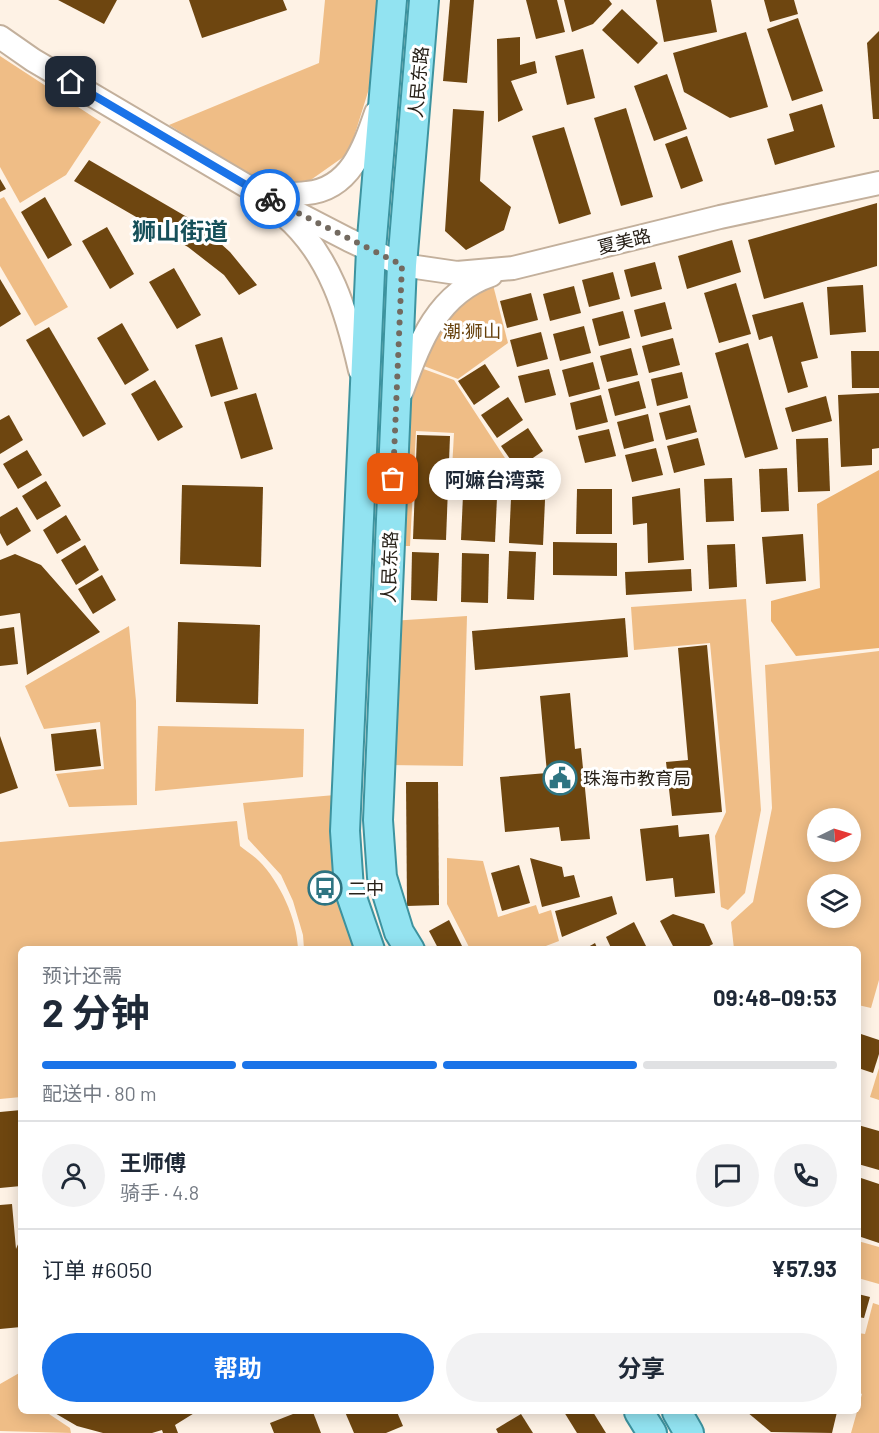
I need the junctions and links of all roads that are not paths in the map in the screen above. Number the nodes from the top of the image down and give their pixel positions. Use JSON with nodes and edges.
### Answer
{"nodes":[{"id":1,"x":392,"y":0,"type":"edge"},
{"id":2,"x":424,"y":0,"type":"edge"},
{"id":3,"x":0,"y":37,"type":"edge"},
{"id":4,"x":387,"y":66,"type":"junction"},
{"id":5,"x":879,"y":183,"type":"edge"},
{"id":6,"x":260,"y":194,"type":"junction"},
{"id":7,"x":371,"y":250,"type":"junction"},
{"id":8,"x":402,"y":265,"type":"junction"},
{"id":9,"x":513,"y":268,"type":"junction"},
{"id":10,"x":364,"y":392,"type":"junction"},
{"id":11,"x":396,"y":410,"type":"junction"},
{"id":12,"x":369,"y":946,"type":"edge"},
{"id":13,"x":408,"y":946,"type":"edge"},
{"id":14,"x":640,"y":1414,"type":"edge"},
{"id":15,"x":678,"y":1414,"type":"edge"},
{"id":16,"x":652,"y":1433,"type":"edge"},
{"id":17,"x":689,"y":1433,"type":"edge"}],
"edges":[{"from":1,"to":4,"type":"main road","name":"人民东路"},
{"from":2,"to":8,"type":"main road","name":"人民东路"},
{"from":3,"to":6,"type":"street"},
{"from":4,"to":6,"type":"street"},
{"from":4,"to":7,"type":"main road","name":"人民东路"},
{"from":5,"to":9,"type":"street","name":"夏美路"},
{"from":6,"to":7,"type":"street","name":"夏美路"},
{"from":6,"to":10,"type":"street"},
{"from":7,"to":8,"type":"street","name":"夏美路"},
{"from":7,"to":10,"type":"main road","name":"人民东路"},
{"from":8,"to":9,"type":"street","name":"夏美路"},
{"from":8,"to":11,"type":"main road","name":"人民东路"},
{"from":9,"to":11,"type":"street"},
{"from":10,"to":12,"type":"main road","name":"人民东路"},
{"from":11,"to":13,"type":"main road","name":"人民东路"},
{"from":14,"to":16,"type":"main road"},
{"from":15,"to":17,"type":"main road"}]}
